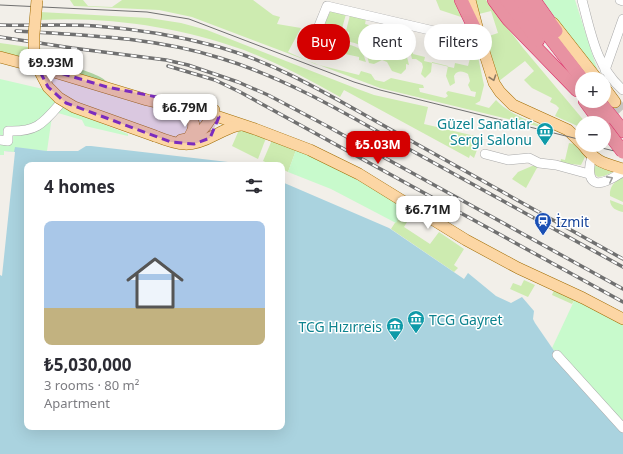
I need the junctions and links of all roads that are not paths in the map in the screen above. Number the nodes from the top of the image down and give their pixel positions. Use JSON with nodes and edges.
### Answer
{"nodes":[{"id":1,"x":37,"y":0,"type":"edge"},
{"id":2,"x":461,"y":0,"type":"edge"},
{"id":3,"x":470,"y":0,"type":"edge"},
{"id":4,"x":494,"y":0,"type":"edge"},
{"id":5,"x":507,"y":0,"type":"edge"},
{"id":6,"x":521,"y":0,"type":"edge"},
{"id":7,"x":535,"y":0,"type":"edge"},
{"id":8,"x":582,"y":0,"type":"edge"},
{"id":9,"x":623,"y":19,"type":"edge"},
{"id":10,"x":320,"y":24,"type":"edge"},
{"id":11,"x":472,"y":24,"type":"edge"},
{"id":12,"x":476,"y":24,"type":"edge"},
{"id":13,"x":424,"y":29,"type":"edge"},
{"id":14,"x":620,"y":37,"type":"edge"},
{"id":15,"x":0,"y":57,"type":"edge"},
{"id":16,"x":487,"y":60,"type":"edge"},
{"id":17,"x":605,"y":70,"type":"junction"},
{"id":18,"x":584,"y":72,"type":"edge"},
{"id":19,"x":592,"y":72,"type":"edge"},
{"id":20,"x":575,"y":83,"type":"edge"},
{"id":21,"x":575,"y":85,"type":"edge"},
{"id":22,"x":575,"y":86,"type":"edge"},
{"id":23,"x":107,"y":87,"type":"junction"},
{"id":24,"x":623,"y":90,"type":"edge"},
{"id":25,"x":59,"y":106,"type":"dead end"},
{"id":26,"x":594,"y":108,"type":"edge"},
{"id":27,"x":183,"y":109,"type":"junction"},
{"id":28,"x":216,"y":113,"type":"junction"},
{"id":29,"x":600,"y":116,"type":"edge"},
{"id":30,"x":242,"y":124,"type":"junction"},
{"id":31,"x":611,"y":125,"type":"edge"},
{"id":32,"x":623,"y":131,"type":"edge"},
{"id":33,"x":611,"y":132,"type":"edge"},
{"id":34,"x":155,"y":136,"type":"junction"},
{"id":35,"x":575,"y":136,"type":"edge"},
{"id":36,"x":210,"y":138,"type":"junction"},
{"id":37,"x":611,"y":138,"type":"edge"},
{"id":38,"x":0,"y":140,"type":"edge"},
{"id":39,"x":187,"y":140,"type":"junction"},
{"id":40,"x":623,"y":140,"type":"edge"},
{"id":41,"x":588,"y":152,"type":"edge"},
{"id":42,"x":592,"y":152,"type":"edge"},
{"id":43,"x":623,"y":152,"type":"edge"},
{"id":44,"x":485,"y":154,"type":"dead end"},
{"id":45,"x":592,"y":157,"type":"junction"},
{"id":46,"x":623,"y":168,"type":"edge"},
{"id":47,"x":623,"y":172,"type":"edge"},
{"id":48,"x":589,"y":174,"type":"junction"},
{"id":49,"x":623,"y":311,"type":"edge"},
{"id":50,"x":623,"y":318,"type":"edge"},
{"id":51,"x":557,"y":355,"type":"dead end"},
{"id":52,"x":623,"y":428,"type":"edge"}],
"edges":[{"from":1,"to":34,"type":"main road","bridge":true},
{"from":2,"to":11,"type":"highway"},
{"from":3,"to":12,"type":"main road"},
{"from":4,"to":22,"type":"highway"},
{"from":5,"to":21,"type":"highway"},
{"from":6,"to":20,"type":"highway"},
{"from":7,"to":18,"type":"highway"},
{"from":7,"to":19,"type":"main road"},
{"from":8,"to":17,"type":"street"},
{"from":9,"to":14,"type":"street"},
{"from":10,"to":13,"type":"street"},
{"from":14,"to":17,"type":"street"},
{"from":15,"to":23,"type":"main road"},
{"from":16,"to":35,"type":"main road","one_way":true},
{"from":17,"to":24,"type":"street"},
{"from":23,"to":27,"type":"main road"},
{"from":23,"to":28,"type":"main road"},
{"from":25,"to":38,"type":"street"},
{"from":26,"to":29,"type":"highway"},
{"from":27,"to":28,"type":"main road"},
{"from":27,"to":39,"type":"main road"},
{"from":28,"to":30,"type":"main road"},
{"from":28,"to":36,"type":"main road"},
{"from":28,"to":39,"type":"main road"},
{"from":28,"to":49,"type":"main road"},
{"from":30,"to":36,"type":"main road"},
{"from":30,"to":50,"type":"main road"},
{"from":31,"to":32,"type":"highway"},
{"from":33,"to":43,"type":"highway","bridge":true},
{"from":34,"to":36,"type":"main road"},
{"from":34,"to":39,"type":"main road"},
{"from":37,"to":40,"type":"main road"},
{"from":41,"to":45,"type":"main road"},
{"from":42,"to":45,"type":"main road"},
{"from":44,"to":48,"type":"street"},
{"from":45,"to":46,"type":"main road"},
{"from":45,"to":48,"type":"street"},
{"from":48,"to":47,"type":"street","one_way":true},
{"from":51,"to":52,"type":"street"}]}
